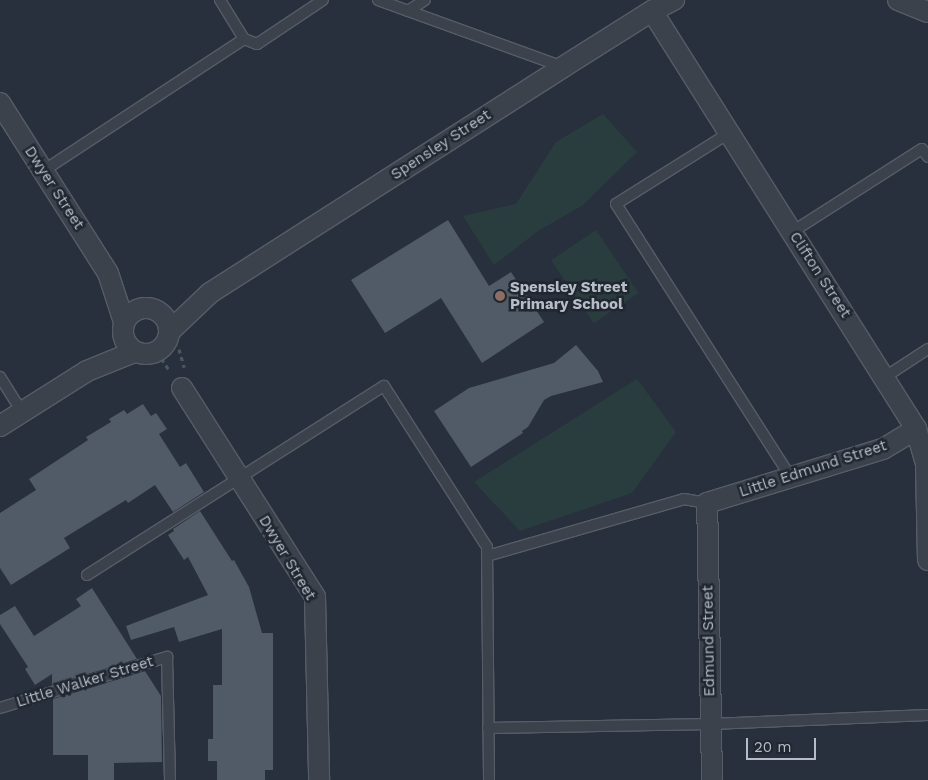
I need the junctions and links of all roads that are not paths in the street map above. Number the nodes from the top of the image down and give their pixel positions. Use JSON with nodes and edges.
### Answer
{"nodes":[{"id":1,"x":220,"y":0,"type":"edge"},
{"id":2,"x":324,"y":0,"type":"edge"},
{"id":3,"x":378,"y":0,"type":"edge"},
{"id":4,"x":425,"y":0,"type":"edge"},
{"id":5,"x":674,"y":0,"type":"edge"},
{"id":6,"x":898,"y":0,"type":"edge"},
{"id":7,"x":408,"y":11,"type":"junction"},
{"id":8,"x":652,"y":11,"type":"junction"},
{"id":9,"x":928,"y":12,"type":"edge"},
{"id":10,"x":244,"y":39,"type":"junction"},
{"id":11,"x":564,"y":67,"type":"junction"},
{"id":12,"x":0,"y":104,"type":"edge"},
{"id":13,"x":729,"y":133,"type":"junction"},
{"id":14,"x":928,"y":157,"type":"edge"},
{"id":15,"x":43,"y":171,"type":"junction"},
{"id":16,"x":792,"y":232,"type":"junction"},
{"id":17,"x":108,"y":273,"type":"junction"},
{"id":18,"x":210,"y":293,"type":"junction"},
{"id":19,"x":153,"y":309,"type":"junction"},
{"id":20,"x":123,"y":328,"type":"junction"},
{"id":21,"x":169,"y":332,"type":"junction"},
{"id":22,"x":928,"y":349,"type":"edge"},
{"id":23,"x":134,"y":352,"type":"junction"},
{"id":24,"x":87,"y":371,"type":"junction"},
{"id":25,"x":0,"y":377,"type":"edge"},
{"id":26,"x":885,"y":377,"type":"junction"},
{"id":27,"x":182,"y":388,"type":"road end"},
{"id":28,"x":22,"y":412,"type":"junction"},
{"id":29,"x":0,"y":426,"type":"edge"},
{"id":30,"x":916,"y":429,"type":"junction"},
{"id":31,"x":790,"y":476,"type":"junction"},
{"id":32,"x":240,"y":480,"type":"junction"},
{"id":33,"x":707,"y":503,"type":"junction"},
{"id":34,"x":487,"y":556,"type":"junction"},
{"id":35,"x":928,"y":560,"type":"edge"},
{"id":36,"x":87,"y":575,"type":"dead end"},
{"id":37,"x":0,"y":708,"type":"edge"},
{"id":38,"x":928,"y":715,"type":"edge"},
{"id":39,"x":710,"y":724,"type":"junction"},
{"id":40,"x":488,"y":728,"type":"junction"},
{"id":41,"x":170,"y":780,"type":"edge"},
{"id":42,"x":319,"y":780,"type":"edge"},
{"id":43,"x":489,"y":780,"type":"edge"},
{"id":44,"x":712,"y":780,"type":"edge"}],
"edges":[{"from":1,"to":10,"type":"lane"},
{"from":2,"to":10,"type":"lane"},
{"from":3,"to":7,"type":"lane"},
{"from":4,"to":7,"type":"lane"},
{"from":5,"to":8,"type":"street","name":"Spensley Street"},
{"from":6,"to":9,"type":"street"},
{"from":7,"to":11,"type":"lane"},
{"from":8,"to":11,"type":"street","name":"Spensley Street"},
{"from":8,"to":13,"type":"street","name":"Clifton Street"},
{"from":10,"to":15,"type":"lane"},
{"from":11,"to":18,"type":"street","name":"Spensley Street"},
{"from":12,"to":15,"type":"street","name":"Dwyer Street"},
{"from":13,"to":16,"type":"street","name":"Clifton Street"},
{"from":13,"to":31,"type":"lane"},
{"from":14,"to":16,"type":"lane"},
{"from":15,"to":17,"type":"street","name":"Dwyer Street"},
{"from":16,"to":26,"type":"street","name":"Clifton Street"},
{"from":17,"to":19,"type":"street","name":"Dwyer Street"},
{"from":17,"to":20,"type":"street","name":"Dwyer Street"},
{"from":18,"to":19,"type":"street","name":"Spensley Street"},
{"from":18,"to":21,"type":"street","name":"Spensley Street"},
{"from":19,"to":20,"type":"street"},
{"from":19,"to":21,"type":"street"},
{"from":20,"to":23,"type":"street"},
{"from":20,"to":24,"type":"street"},
{"from":21,"to":23,"type":"street"},
{"from":22,"to":26,"type":"lane"},
{"from":23,"to":24,"type":"street"},
{"from":24,"to":28,"type":"street"},
{"from":25,"to":28,"type":"lane"},
{"from":26,"to":30,"type":"street","name":"Clifton Street"},
{"from":27,"to":32,"type":"street","name":"Dwyer Street"},
{"from":28,"to":29,"type":"street"},
{"from":30,"to":31,"type":"street","name":"Little Edmund Street"},
{"from":30,"to":35,"type":"street","name":"Clifton Street"},
{"from":31,"to":33,"type":"street","name":"Little Edmund Street"},
{"from":32,"to":34,"type":"lane"},
{"from":32,"to":36,"type":"lane"},
{"from":32,"to":42,"type":"street","name":"Dwyer Street"},
{"from":33,"to":34,"type":"lane"},
{"from":33,"to":39,"type":"street","name":"Edmund Street"},
{"from":34,"to":40,"type":"lane"},
{"from":37,"to":41,"type":"lane","name":"Little Walker Street"},
{"from":38,"to":39,"type":"lane"},
{"from":39,"to":40,"type":"lane"},
{"from":39,"to":44,"type":"street","name":"Edmund Street"},
{"from":40,"to":43,"type":"lane"}]}
